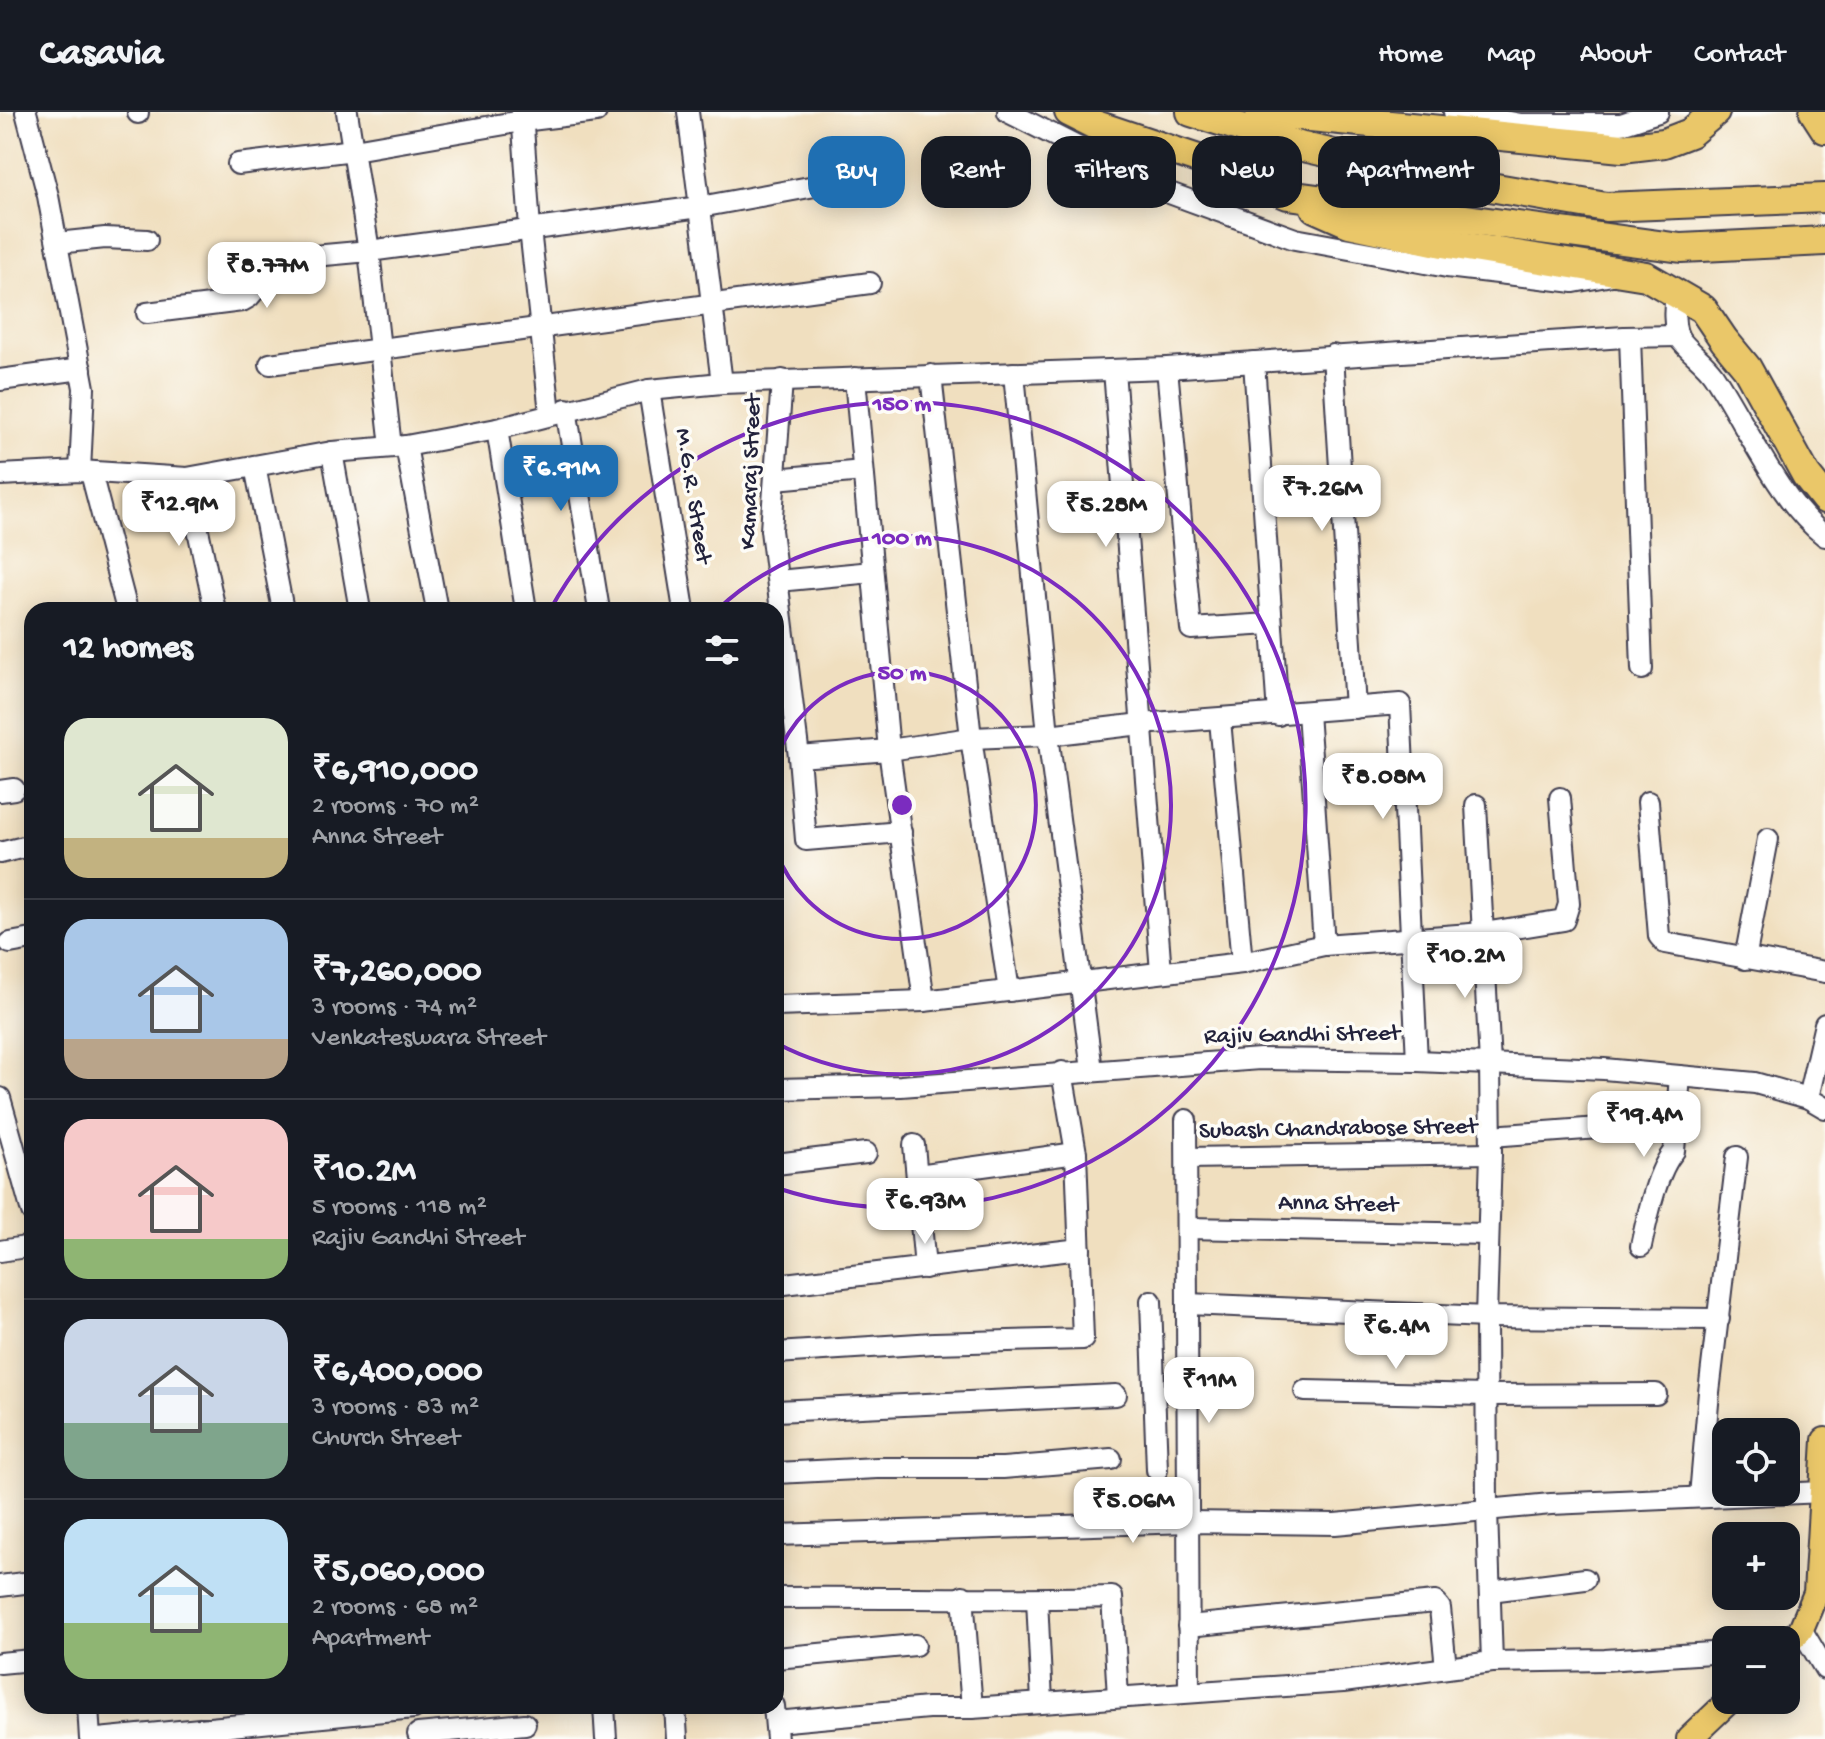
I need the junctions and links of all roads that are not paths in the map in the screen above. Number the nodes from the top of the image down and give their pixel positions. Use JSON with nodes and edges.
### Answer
{"nodes":[{"id":1,"x":26,"y":112,"type":"edge"},
{"id":2,"x":347,"y":112,"type":"edge"},
{"id":3,"x":596,"y":112,"type":"edge"},
{"id":4,"x":688,"y":112,"type":"edge"},
{"id":5,"x":1008,"y":112,"type":"edge"},
{"id":6,"x":1069,"y":112,"type":"edge"},
{"id":7,"x":1191,"y":112,"type":"edge"},
{"id":8,"x":1260,"y":112,"type":"edge"},
{"id":9,"x":1454,"y":112,"type":"edge"},
{"id":10,"x":1658,"y":112,"type":"edge"},
{"id":11,"x":1715,"y":112,"type":"edge"},
{"id":12,"x":1814,"y":112,"type":"edge"},
{"id":13,"x":522,"y":117,"type":"edge"},
{"id":14,"x":1825,"y":129,"type":"edge"},
{"id":15,"x":354,"y":150,"type":"junction"},
{"id":16,"x":1192,"y":157,"type":"edge"},
{"id":17,"x":238,"y":164,"type":"dead end"},
{"id":18,"x":808,"y":187,"type":"edge"},
{"id":19,"x":1302,"y":197,"type":"edge"},
{"id":20,"x":1825,"y":198,"type":"edge"},
{"id":21,"x":1302,"y":201,"type":"edge"},
{"id":22,"x":700,"y":207,"type":"junction"},
{"id":23,"x":530,"y":229,"type":"junction"},
{"id":24,"x":147,"y":240,"type":"dead end"},
{"id":25,"x":1825,"y":241,"type":"edge"},
{"id":26,"x":57,"y":243,"type":"junction"},
{"id":27,"x":369,"y":251,"type":"junction"},
{"id":28,"x":1623,"y":273,"type":"junction"},
{"id":29,"x":870,"y":283,"type":"dead end"},
{"id":30,"x":1676,"y":295,"type":"junction"},
{"id":31,"x":712,"y":306,"type":"junction"},
{"id":32,"x":147,"y":313,"type":"dead end"},
{"id":33,"x":541,"y":328,"type":"junction"},
{"id":34,"x":1678,"y":336,"type":"junction"},
{"id":35,"x":1630,"y":337,"type":"junction"},
{"id":36,"x":381,"y":349,"type":"junction"},
{"id":37,"x":1333,"y":355,"type":"junction"},
{"id":38,"x":1254,"y":362,"type":"junction"},
{"id":39,"x":270,"y":364,"type":"dead end"},
{"id":40,"x":1167,"y":368,"type":"junction"},
{"id":41,"x":81,"y":369,"type":"junction"},
{"id":42,"x":1114,"y":370,"type":"junction"},
{"id":43,"x":1014,"y":373,"type":"junction"},
{"id":44,"x":931,"y":375,"type":"junction"},
{"id":45,"x":855,"y":378,"type":"junction"},
{"id":46,"x":0,"y":380,"type":"edge"},
{"id":47,"x":782,"y":380,"type":"junction"},
{"id":48,"x":722,"y":383,"type":"junction"},
{"id":49,"x":649,"y":390,"type":"junction"},
{"id":50,"x":558,"y":411,"type":"junction"},
{"id":51,"x":497,"y":429,"type":"junction"},
{"id":52,"x":398,"y":447,"type":"junction"},
{"id":53,"x":332,"y":452,"type":"junction"},
{"id":54,"x":255,"y":466,"type":"junction"},
{"id":55,"x":863,"y":471,"type":"junction"},
{"id":56,"x":86,"y":472,"type":"junction"},
{"id":57,"x":0,"y":475,"type":"edge"},
{"id":58,"x":187,"y":478,"type":"junction"},
{"id":59,"x":775,"y":479,"type":"junction"},
{"id":60,"x":1825,"y":499,"type":"edge"},
{"id":61,"x":1825,"y":536,"type":"edge"},
{"id":62,"x":872,"y":572,"type":"junction"},
{"id":63,"x":778,"y":581,"type":"junction"},
{"id":64,"x":125,"y":602,"type":"edge"},
{"id":65,"x":213,"y":602,"type":"edge"},
{"id":66,"x":281,"y":602,"type":"edge"},
{"id":67,"x":359,"y":602,"type":"edge"},
{"id":68,"x":435,"y":602,"type":"edge"},
{"id":69,"x":525,"y":602,"type":"edge"},
{"id":70,"x":597,"y":602,"type":"edge"},
{"id":71,"x":683,"y":602,"type":"edge"},
{"id":72,"x":781,"y":602,"type":"edge"},
{"id":73,"x":1270,"y":624,"type":"junction"},
{"id":74,"x":784,"y":631,"type":"edge"},
{"id":75,"x":1642,"y":669,"type":"dead end"},
{"id":76,"x":1355,"y":708,"type":"junction"},
{"id":77,"x":1308,"y":712,"type":"junction"},
{"id":78,"x":1278,"y":715,"type":"junction"},
{"id":79,"x":1220,"y":720,"type":"junction"},
{"id":80,"x":1141,"y":724,"type":"junction"},
{"id":81,"x":1048,"y":735,"type":"junction"},
{"id":82,"x":971,"y":738,"type":"junction"},
{"id":83,"x":889,"y":750,"type":"junction"},
{"id":84,"x":799,"y":757,"type":"junction"},
{"id":85,"x":1560,"y":798,"type":"dead end"},
{"id":86,"x":1648,"y":802,"type":"dead end"},
{"id":87,"x":1476,"y":805,"type":"dead end"},
{"id":88,"x":901,"y":832,"type":"junction"},
{"id":89,"x":1768,"y":839,"type":"dead end"},
{"id":90,"x":24,"y":847,"type":"edge"},
{"id":91,"x":0,"y":853,"type":"edge"},
{"id":92,"x":1484,"y":933,"type":"junction"},
{"id":93,"x":1410,"y":937,"type":"junction"},
{"id":94,"x":24,"y":940,"type":"edge"},
{"id":95,"x":10,"y":943,"type":"dead end"},
{"id":96,"x":1324,"y":945,"type":"junction"},
{"id":97,"x":1745,"y":959,"type":"junction"},
{"id":98,"x":1242,"y":963,"type":"junction"},
{"id":99,"x":1161,"y":972,"type":"junction"},
{"id":100,"x":1825,"y":972,"type":"edge"},
{"id":101,"x":1079,"y":982,"type":"junction"},
{"id":102,"x":1009,"y":991,"type":"junction"},
{"id":103,"x":924,"y":1001,"type":"junction"},
{"id":104,"x":784,"y":1006,"type":"edge"},
{"id":105,"x":1825,"y":1024,"type":"edge"},
{"id":106,"x":1417,"y":1061,"type":"junction"},
{"id":107,"x":1490,"y":1064,"type":"junction"},
{"id":108,"x":1092,"y":1070,"type":"junction"},
{"id":109,"x":1062,"y":1072,"type":"junction"},
{"id":110,"x":1680,"y":1076,"type":"junction"},
{"id":111,"x":784,"y":1089,"type":"edge"},
{"id":112,"x":0,"y":1098,"type":"edge"},
{"id":113,"x":1816,"y":1103,"type":"edge"},
{"id":114,"x":1186,"y":1120,"type":"dead end"},
{"id":115,"x":1599,"y":1128,"type":"dead end"},
{"id":116,"x":914,"y":1145,"type":"dead end"},
{"id":117,"x":1491,"y":1145,"type":"junction"},
{"id":118,"x":866,"y":1153,"type":"dead end"},
{"id":119,"x":1076,"y":1153,"type":"junction"},
{"id":120,"x":1737,"y":1157,"type":"dead end"},
{"id":121,"x":1187,"y":1158,"type":"junction"},
{"id":122,"x":784,"y":1163,"type":"edge"},
{"id":123,"x":918,"y":1175,"type":"junction"},
{"id":124,"x":24,"y":1184,"type":"edge"},
{"id":125,"x":1187,"y":1228,"type":"junction"},
{"id":126,"x":1488,"y":1234,"type":"junction"},
{"id":127,"x":1641,"y":1246,"type":"dead end"},
{"id":128,"x":24,"y":1247,"type":"edge"},
{"id":129,"x":1080,"y":1249,"type":"junction"},
{"id":130,"x":0,"y":1251,"type":"edge"},
{"id":131,"x":925,"y":1268,"type":"junction"},
{"id":132,"x":784,"y":1284,"type":"edge"},
{"id":133,"x":1151,"y":1301,"type":"dead end"},
{"id":134,"x":1188,"y":1304,"type":"junction"},
{"id":135,"x":1486,"y":1317,"type":"junction"},
{"id":136,"x":1719,"y":1319,"type":"junction"},
{"id":137,"x":784,"y":1352,"type":"edge"},
{"id":138,"x":1154,"y":1388,"type":"junction"},
{"id":139,"x":1187,"y":1389,"type":"junction"},
{"id":140,"x":1305,"y":1391,"type":"dead end"},
{"id":141,"x":1656,"y":1394,"type":"dead end"},
{"id":142,"x":1116,"y":1395,"type":"dead end"},
{"id":143,"x":1487,"y":1395,"type":"junction"},
{"id":144,"x":784,"y":1411,"type":"edge"},
{"id":145,"x":1825,"y":1440,"type":"edge"},
{"id":146,"x":1111,"y":1459,"type":"dead end"},
{"id":147,"x":1157,"y":1470,"type":"dead end"},
{"id":148,"x":784,"y":1473,"type":"edge"},
{"id":149,"x":1823,"y":1492,"type":"junction"},
{"id":150,"x":1700,"y":1496,"type":"junction"},
{"id":151,"x":1487,"y":1511,"type":"junction"},
{"id":152,"x":1188,"y":1522,"type":"junction"},
{"id":153,"x":784,"y":1535,"type":"edge"},
{"id":154,"x":1585,"y":1579,"type":"dead end"},
{"id":155,"x":24,"y":1583,"type":"edge"},
{"id":156,"x":0,"y":1586,"type":"edge"},
{"id":157,"x":1490,"y":1591,"type":"junction"},
{"id":158,"x":963,"y":1596,"type":"junction"},
{"id":159,"x":784,"y":1598,"type":"edge"},
{"id":160,"x":1037,"y":1599,"type":"junction"},
{"id":161,"x":1188,"y":1626,"type":"junction"},
{"id":162,"x":1804,"y":1627,"type":"edge"},
{"id":163,"x":915,"y":1645,"type":"dead end"},
{"id":164,"x":1712,"y":1653,"type":"edge"},
{"id":165,"x":784,"y":1657,"type":"edge"},
{"id":166,"x":24,"y":1661,"type":"edge"},
{"id":167,"x":1492,"y":1662,"type":"junction"},
{"id":168,"x":0,"y":1663,"type":"edge"},
{"id":169,"x":1446,"y":1668,"type":"junction"},
{"id":170,"x":1825,"y":1669,"type":"edge"},
{"id":171,"x":1189,"y":1692,"type":"junction"},
{"id":172,"x":1118,"y":1697,"type":"junction"},
{"id":173,"x":1042,"y":1702,"type":"junction"},
{"id":174,"x":972,"y":1708,"type":"junction"},
{"id":175,"x":88,"y":1714,"type":"edge"},
{"id":176,"x":345,"y":1714,"type":"edge"},
{"id":177,"x":415,"y":1714,"type":"edge"},
{"id":178,"x":604,"y":1714,"type":"edge"},
{"id":179,"x":675,"y":1714,"type":"edge"},
{"id":180,"x":1715,"y":1714,"type":"edge"},
{"id":181,"x":776,"y":1722,"type":"edge"},
{"id":182,"x":525,"y":1724,"type":"dead end"},
{"id":183,"x":419,"y":1737,"type":"edge"},
{"id":184,"x":90,"y":1739,"type":"edge"},
{"id":185,"x":98,"y":1739,"type":"edge"},
{"id":186,"x":606,"y":1739,"type":"edge"},
{"id":187,"x":677,"y":1739,"type":"edge"},
{"id":188,"x":1689,"y":1739,"type":"edge"}],
"edges":[{"from":1,"to":26,"type":"street"},
{"from":2,"to":15,"type":"street"},
{"from":3,"to":13,"type":"street"},
{"from":4,"to":22,"type":"street"},
{"from":5,"to":28,"type":"street"},
{"from":6,"to":16,"type":"highway"},
{"from":7,"to":20,"type":"highway"},
{"from":8,"to":11,"type":"highway"},
{"from":9,"to":10,"type":"street"},
{"from":12,"to":14,"type":"highway"},
{"from":13,"to":15,"type":"street"},
{"from":13,"to":23,"type":"street"},
{"from":15,"to":17,"type":"street"},
{"from":15,"to":27,"type":"street"},
{"from":18,"to":22,"type":"street"},
{"from":19,"to":25,"type":"highway"},
{"from":21,"to":28,"type":"highway"},
{"from":22,"to":23,"type":"street"},
{"from":22,"to":31,"type":"street"},
{"from":23,"to":27,"type":"street"},
{"from":23,"to":33,"type":"street"},
{"from":24,"to":26,"type":"street"},
{"from":26,"to":41,"type":"street"},
{"from":27,"to":32,"type":"street"},
{"from":27,"to":36,"type":"street"},
{"from":28,"to":30,"type":"highway"},
{"from":29,"to":31,"type":"street"},
{"from":30,"to":34,"type":"street"},
{"from":30,"to":60,"type":"highway"},
{"from":31,"to":33,"type":"street"},
{"from":31,"to":48,"type":"street"},
{"from":33,"to":36,"type":"street"},
{"from":33,"to":50,"type":"street"},
{"from":34,"to":35,"type":"street"},
{"from":34,"to":61,"type":"street"},
{"from":35,"to":37,"type":"street"},
{"from":35,"to":75,"type":"street"},
{"from":36,"to":39,"type":"street"},
{"from":36,"to":52,"type":"street"},
{"from":37,"to":38,"type":"street"},
{"from":37,"to":76,"type":"street"},
{"from":38,"to":40,"type":"street"},
{"from":38,"to":73,"type":"street"},
{"from":40,"to":42,"type":"street"},
{"from":40,"to":73,"type":"street"},
{"from":41,"to":46,"type":"street"},
{"from":41,"to":56,"type":"street"},
{"from":42,"to":43,"type":"street"},
{"from":42,"to":80,"type":"street"},
{"from":43,"to":44,"type":"street"},
{"from":43,"to":81,"type":"street"},
{"from":44,"to":45,"type":"street"},
{"from":44,"to":82,"type":"street"},
{"from":45,"to":47,"type":"street"},
{"from":45,"to":55,"type":"street"},
{"from":47,"to":48,"type":"street"},
{"from":47,"to":59,"type":"street","name":"Kamaraj Street"},
{"from":48,"to":49,"type":"street"},
{"from":49,"to":50,"type":"street"},
{"from":49,"to":71,"type":"street","name":"M.G.R. Street"},
{"from":50,"to":51,"type":"street"},
{"from":50,"to":70,"type":"street"},
{"from":51,"to":52,"type":"street"},
{"from":51,"to":69,"type":"street"},
{"from":52,"to":53,"type":"street"},
{"from":52,"to":68,"type":"street"},
{"from":53,"to":54,"type":"street"},
{"from":53,"to":67,"type":"street"},
{"from":54,"to":58,"type":"street"},
{"from":54,"to":66,"type":"street"},
{"from":55,"to":59,"type":"street"},
{"from":55,"to":62,"type":"street"},
{"from":56,"to":57,"type":"street"},
{"from":56,"to":58,"type":"street"},
{"from":56,"to":64,"type":"street"},
{"from":58,"to":65,"type":"street"},
{"from":59,"to":63,"type":"street","name":"Kamaraj Street"},
{"from":62,"to":63,"type":"street"},
{"from":62,"to":83,"type":"street"},
{"from":63,"to":72,"type":"street","name":"Kamaraj Street"},
{"from":73,"to":78,"type":"street"},
{"from":74,"to":84,"type":"street","name":"Kamaraj Street"},
{"from":76,"to":77,"type":"street"},
{"from":76,"to":93,"type":"street"},
{"from":77,"to":78,"type":"street"},
{"from":77,"to":96,"type":"street"},
{"from":78,"to":79,"type":"street"},
{"from":79,"to":80,"type":"street"},
{"from":79,"to":98,"type":"street"},
{"from":80,"to":81,"type":"street"},
{"from":80,"to":99,"type":"street"},
{"from":81,"to":82,"type":"street"},
{"from":81,"to":101,"type":"street"},
{"from":82,"to":83,"type":"street"},
{"from":82,"to":102,"type":"street"},
{"from":83,"to":84,"type":"street"},
{"from":83,"to":88,"type":"street"},
{"from":84,"to":88,"type":"street","name":"Kamaraj Street"},
{"from":85,"to":92,"type":"street"},
{"from":86,"to":97,"type":"street"},
{"from":87,"to":92,"type":"street"},
{"from":88,"to":103,"type":"street"},
{"from":89,"to":97,"type":"street"},
{"from":90,"to":91,"type":"street"},
{"from":92,"to":93,"type":"street"},
{"from":92,"to":107,"type":"street"},
{"from":93,"to":96,"type":"street"},
{"from":93,"to":106,"type":"street"},
{"from":94,"to":95,"type":"street"},
{"from":96,"to":98,"type":"street"},
{"from":97,"to":100,"type":"street"},
{"from":98,"to":99,"type":"street"},
{"from":99,"to":101,"type":"street"},
{"from":101,"to":102,"type":"street"},
{"from":101,"to":108,"type":"street"},
{"from":102,"to":103,"type":"street"},
{"from":103,"to":104,"type":"street"},
{"from":105,"to":113,"type":"street"},
{"from":106,"to":107,"type":"street","name":"Rajiv Gandhi Street"},
{"from":106,"to":108,"type":"street","name":"Rajiv Gandhi Street"},
{"from":107,"to":110,"type":"street","name":"Rajiv Gandhi Street"},
{"from":107,"to":117,"type":"street"},
{"from":108,"to":109,"type":"street","name":"Rajiv Gandhi Street"},
{"from":109,"to":111,"type":"street","name":"Rajiv Gandhi Street"},
{"from":109,"to":119,"type":"street"},
{"from":110,"to":113,"type":"street","name":"Rajiv Gandhi Street"},
{"from":110,"to":127,"type":"street"},
{"from":112,"to":124,"type":"street"},
{"from":114,"to":121,"type":"street"},
{"from":115,"to":117,"type":"street","name":"Subash Chandrabose Street"},
{"from":116,"to":123,"type":"street"},
{"from":117,"to":121,"type":"street","name":"Subash Chandrabose Street"},
{"from":117,"to":126,"type":"street"},
{"from":118,"to":122,"type":"street"},
{"from":119,"to":123,"type":"street"},
{"from":119,"to":129,"type":"street"},
{"from":120,"to":136,"type":"street"},
{"from":121,"to":125,"type":"street"},
{"from":123,"to":131,"type":"street"},
{"from":125,"to":126,"type":"street","name":"Anna Street"},
{"from":125,"to":134,"type":"street"},
{"from":126,"to":135,"type":"street"},
{"from":128,"to":130,"type":"street"},
{"from":129,"to":131,"type":"street"},
{"from":129,"to":137,"type":"street"},
{"from":131,"to":132,"type":"street"},
{"from":133,"to":138,"type":"street"},
{"from":134,"to":135,"type":"street"},
{"from":134,"to":139,"type":"street"},
{"from":135,"to":136,"type":"street"},
{"from":135,"to":143,"type":"street"},
{"from":136,"to":150,"type":"street"},
{"from":138,"to":139,"type":"street"},
{"from":138,"to":147,"type":"street"},
{"from":139,"to":152,"type":"street"},
{"from":140,"to":143,"type":"street"},
{"from":141,"to":143,"type":"street"},
{"from":142,"to":144,"type":"street"},
{"from":143,"to":151,"type":"street"},
{"from":145,"to":149,"type":"main road"},
{"from":146,"to":148,"type":"street"},
{"from":149,"to":150,"type":"street"},
{"from":149,"to":162,"type":"main road"},
{"from":150,"to":151,"type":"street"},
{"from":151,"to":152,"type":"street"},
{"from":151,"to":157,"type":"street"},
{"from":152,"to":153,"type":"street"},
{"from":152,"to":161,"type":"street"},
{"from":154,"to":157,"type":"street"},
{"from":155,"to":156,"type":"street"},
{"from":157,"to":167,"type":"street"},
{"from":158,"to":159,"type":"street"},
{"from":158,"to":160,"type":"street"},
{"from":158,"to":174,"type":"street"},
{"from":160,"to":172,"type":"street"},
{"from":160,"to":173,"type":"street"},
{"from":161,"to":169,"type":"street"},
{"from":161,"to":171,"type":"street"},
{"from":162,"to":170,"type":"street"},
{"from":163,"to":165,"type":"street"},
{"from":164,"to":167,"type":"street"},
{"from":166,"to":168,"type":"street"},
{"from":167,"to":169,"type":"street"},
{"from":169,"to":171,"type":"street"},
{"from":171,"to":172,"type":"street"},
{"from":172,"to":173,"type":"street"},
{"from":173,"to":174,"type":"street"},
{"from":174,"to":181,"type":"street"},
{"from":175,"to":184,"type":"street"},
{"from":176,"to":185,"type":"street"},
{"from":177,"to":183,"type":"street"},
{"from":178,"to":186,"type":"street"},
{"from":179,"to":187,"type":"street"},
{"from":180,"to":188,"type":"main road"},
{"from":182,"to":183,"type":"street"}]}
